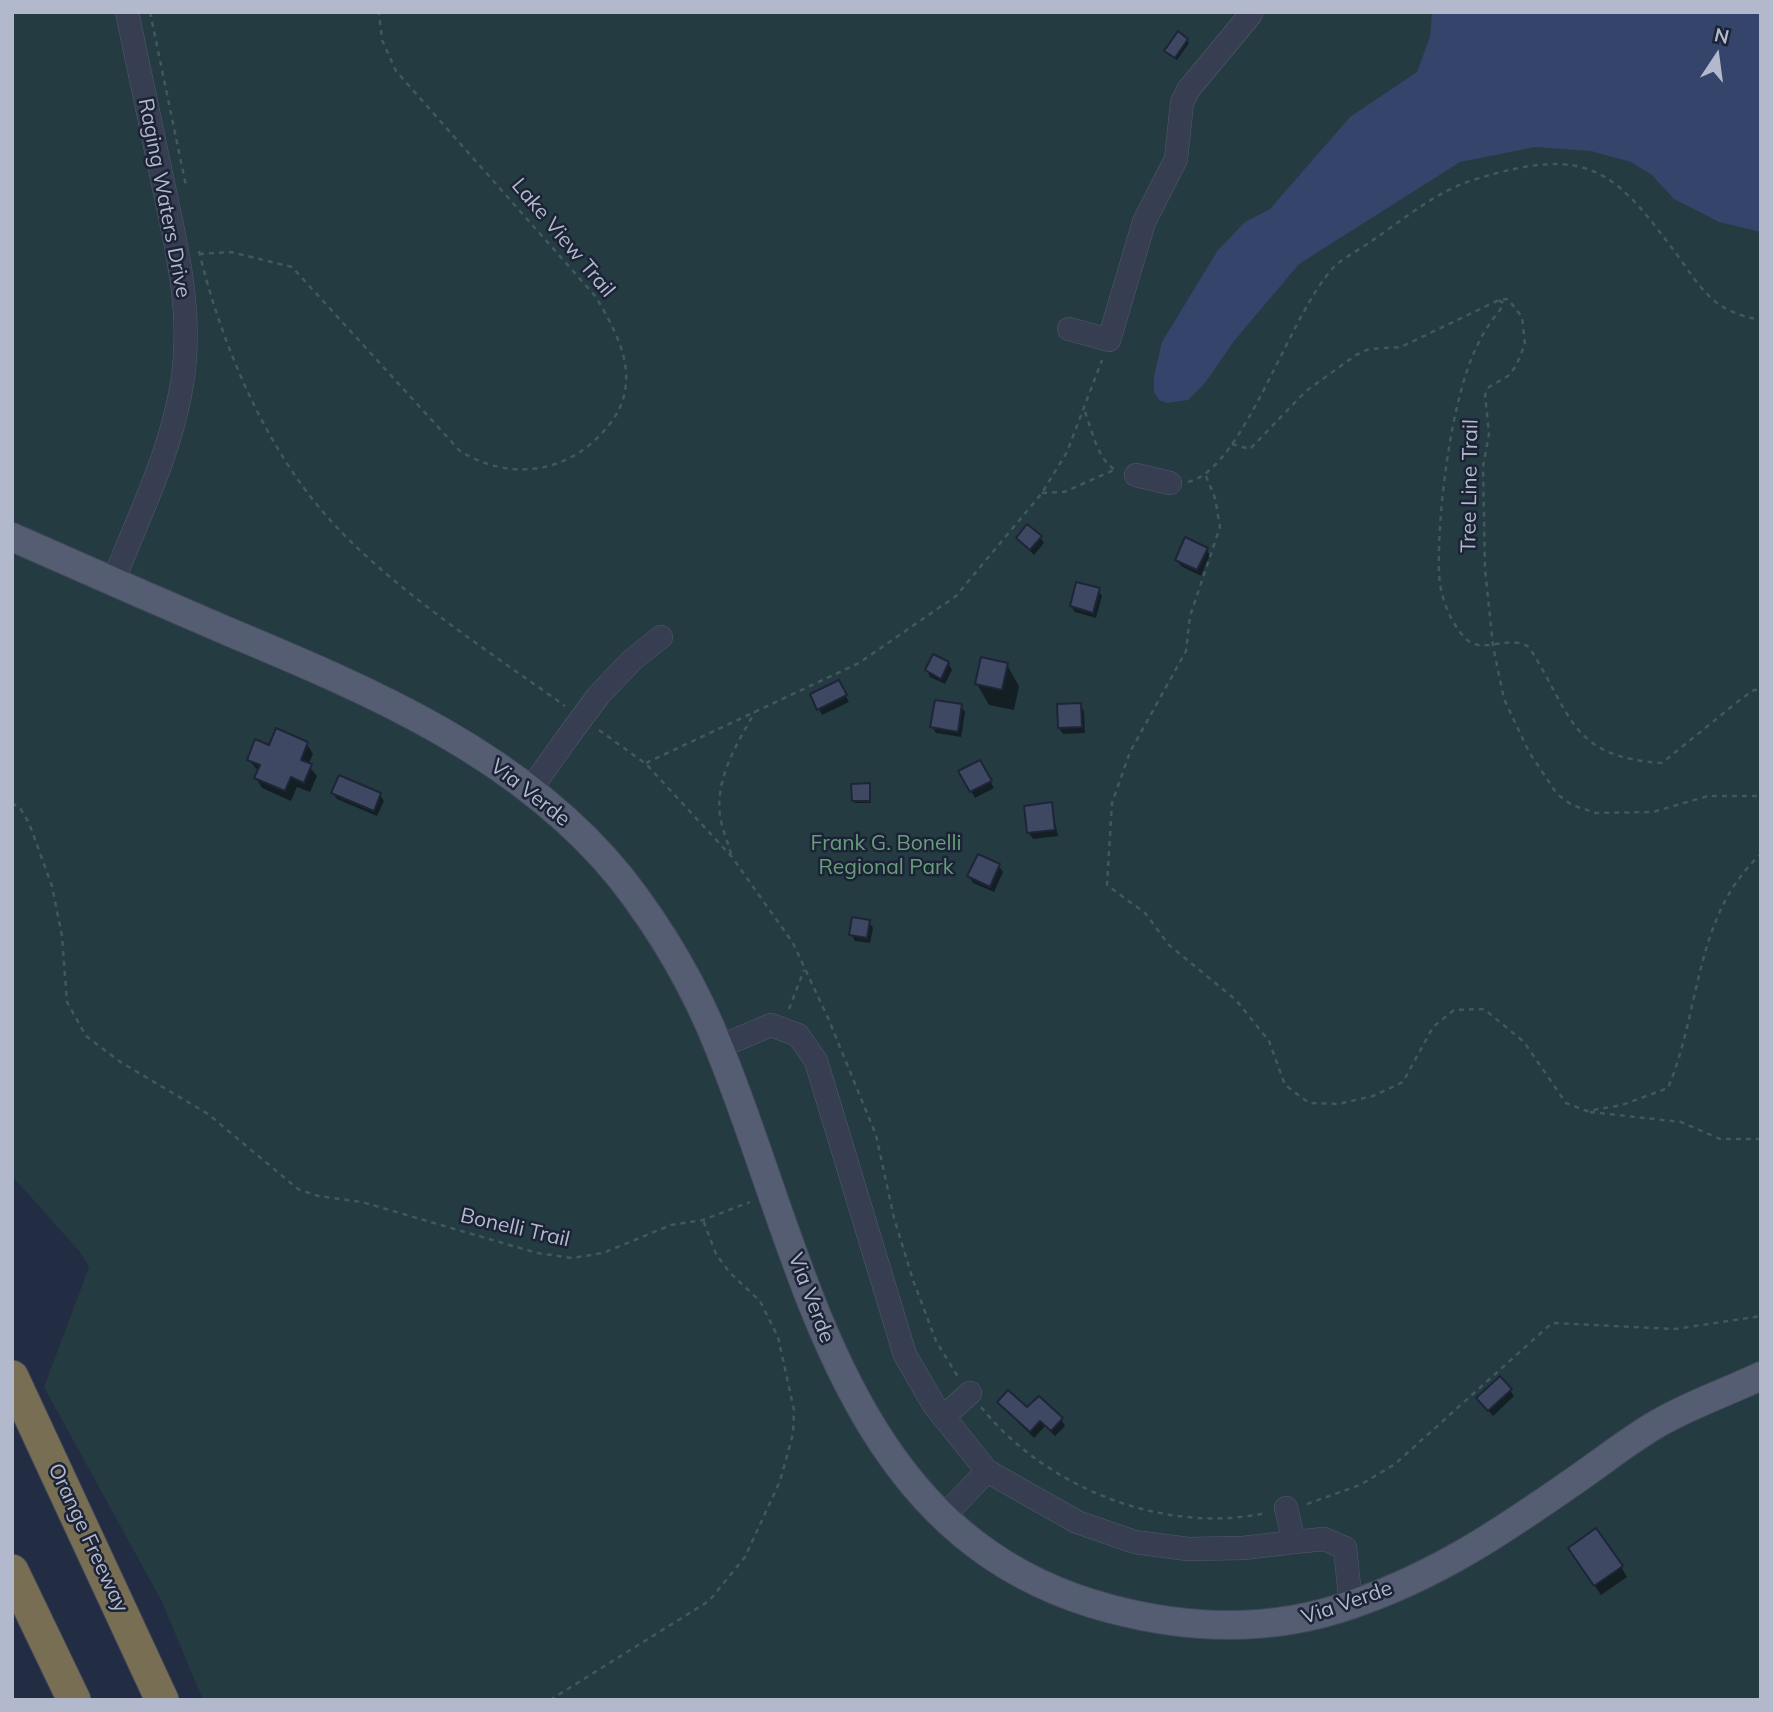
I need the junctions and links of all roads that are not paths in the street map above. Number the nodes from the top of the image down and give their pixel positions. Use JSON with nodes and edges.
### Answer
{"nodes":[{"id":1,"x":127,"y":12,"type":"edge"},
{"id":2,"x":1251,"y":14,"type":"dead end"},
{"id":3,"x":1069,"y":330,"type":"dead end"},
{"id":4,"x":1125,"y":472,"type":"road end"},
{"id":5,"x":1170,"y":484,"type":"road end"},
{"id":6,"x":12,"y":537,"type":"edge"},
{"id":7,"x":113,"y":582,"type":"junction"},
{"id":8,"x":661,"y":637,"type":"dead end"},
{"id":9,"x":530,"y":790,"type":"junction"},
{"id":10,"x":719,"y":1047,"type":"junction"},
{"id":11,"x":12,"y":1377,"type":"edge"},
{"id":12,"x":1761,"y":1377,"type":"edge"},
{"id":13,"x":970,"y":1393,"type":"road end"},
{"id":14,"x":943,"y":1417,"type":"junction"},
{"id":15,"x":987,"y":1471,"type":"junction"},
{"id":16,"x":1286,"y":1508,"type":"road end"},
{"id":17,"x":943,"y":1517,"type":"junction"},
{"id":18,"x":1294,"y":1542,"type":"junction"},
{"id":19,"x":12,"y":1571,"type":"edge"},
{"id":20,"x":1351,"y":1605,"type":"junction"},
{"id":21,"x":74,"y":1700,"type":"edge"},
{"id":22,"x":162,"y":1700,"type":"edge"}],
"edges":[{"from":1,"to":7,"type":"street","name":"Raging Waters Drive"},
{"from":2,"to":3,"type":"street"},
{"from":4,"to":5,"type":"street"},
{"from":6,"to":7,"type":"main road","name":"Via Verde"},
{"from":7,"to":9,"type":"main road","name":"Via Verde"},
{"from":8,"to":9,"type":"street","bridge":true},
{"from":9,"to":10,"type":"main road","name":"Via Verde"},
{"from":10,"to":14,"type":"street"},
{"from":10,"to":17,"type":"main road","name":"Via Verde"},
{"from":11,"to":22,"type":"highway","name":"Orange Freeway"},
{"from":12,"to":20,"type":"main road","name":"Via Verde"},
{"from":13,"to":14,"type":"street"},
{"from":14,"to":15,"type":"street"},
{"from":15,"to":17,"type":"street"},
{"from":15,"to":18,"type":"street"},
{"from":16,"to":18,"type":"street"},
{"from":17,"to":20,"type":"main road","name":"Via Verde"},
{"from":18,"to":20,"type":"street"},
{"from":19,"to":21,"type":"highway"}]}
